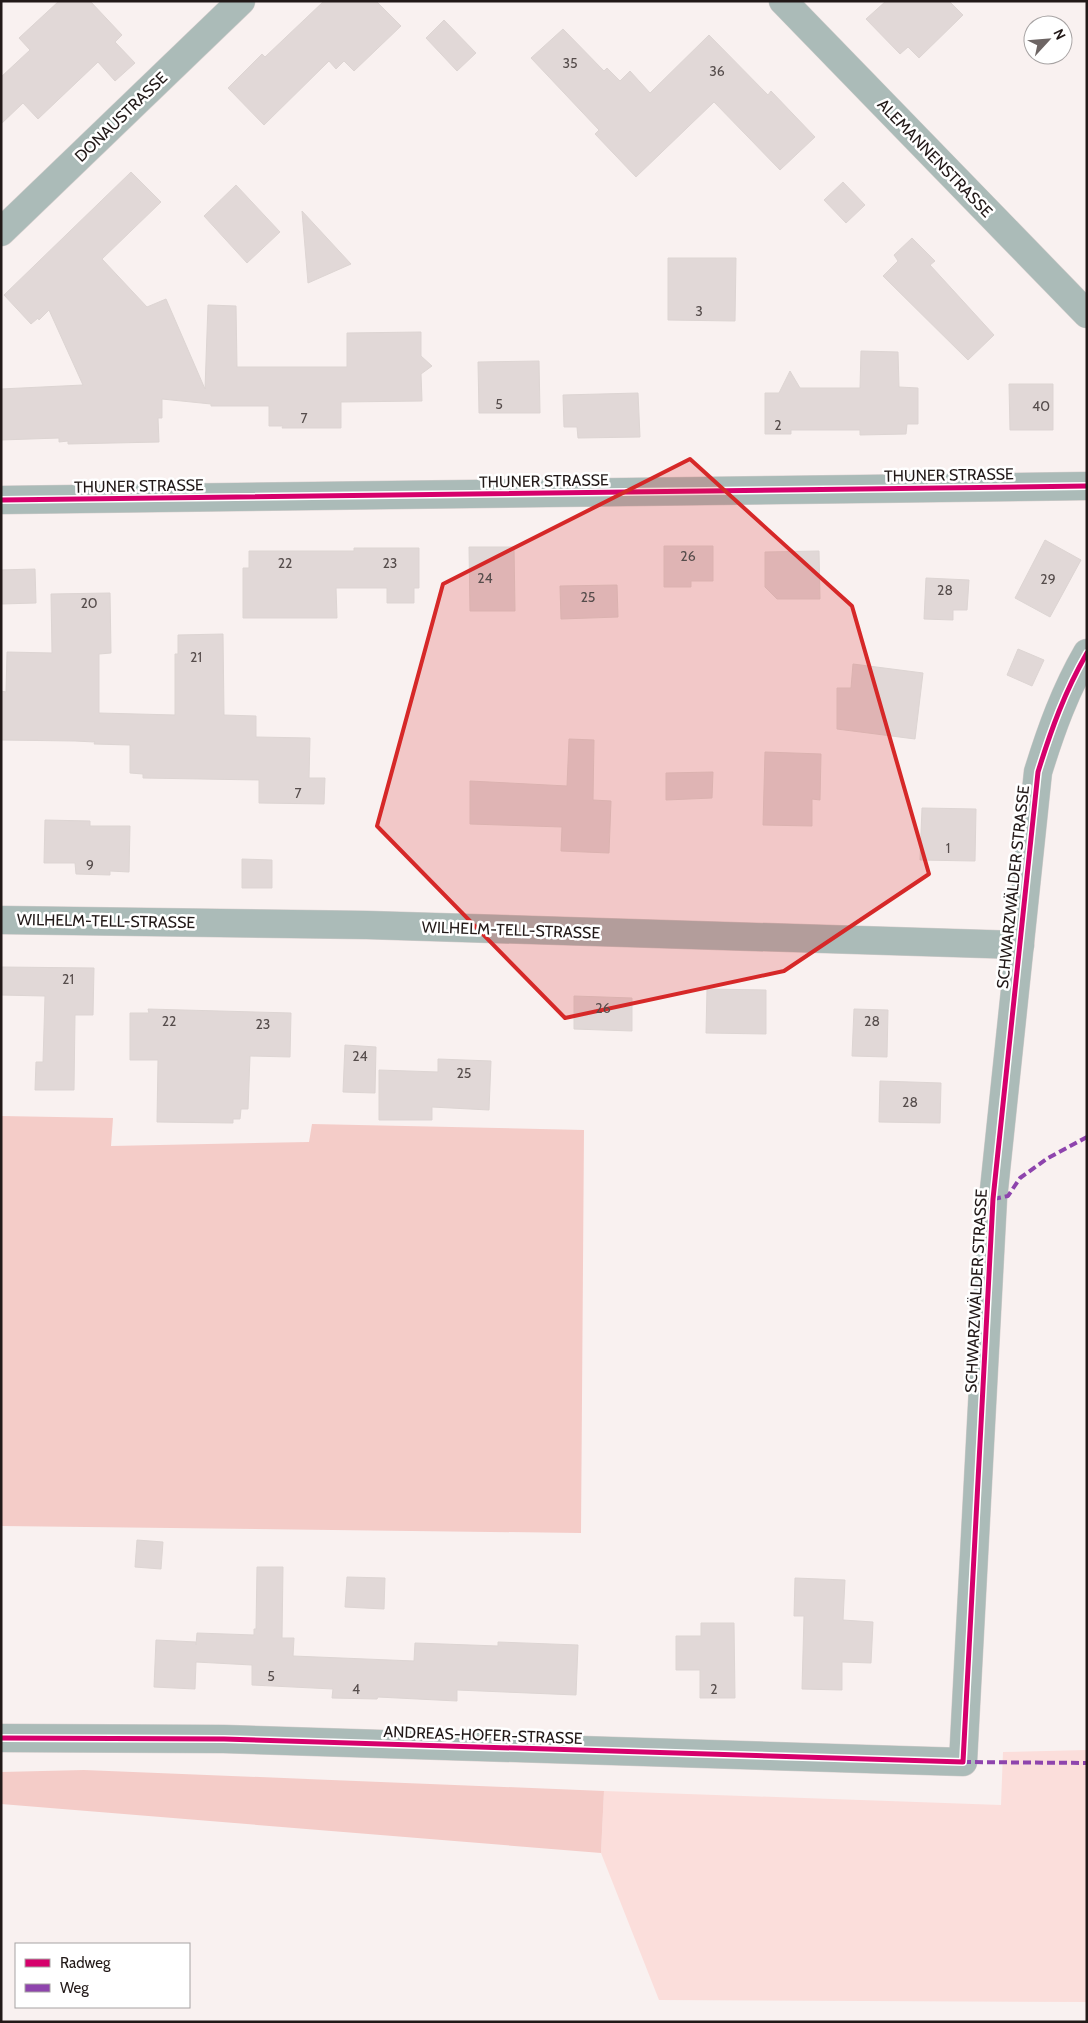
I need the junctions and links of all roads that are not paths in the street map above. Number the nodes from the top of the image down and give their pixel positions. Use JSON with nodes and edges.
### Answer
{"nodes":[{"id":1,"x":241,"y":1,"type":"edge"},
{"id":2,"x":782,"y":1,"type":"edge"},
{"id":3,"x":1,"y":232,"type":"edge"},
{"id":4,"x":1087,"y":314,"type":"edge"},
{"id":5,"x":1087,"y":486,"type":"edge"},
{"id":6,"x":1,"y":500,"type":"edge"},
{"id":7,"x":1087,"y":653,"type":"edge"},
{"id":8,"x":1,"y":920,"type":"edge"},
{"id":9,"x":1020,"y":945,"type":"junction"},
{"id":10,"x":1,"y":1738,"type":"edge"},
{"id":11,"x":963,"y":1762,"type":"joint"}],
"edges":[{"from":1,"to":3,"type":"street","name":"DONAUSTRASSE"},
{"from":2,"to":4,"type":"street","name":"ALEMANNENSTRASSE"},
{"from":5,"to":6,"type":"street","name":"THUNER STRASSE"},
{"from":7,"to":9,"type":"street","name":"SCHWARZWÄLDER STRASSE"},
{"from":8,"to":9,"type":"street","name":"WILHELM-TELL-STRASSE"},
{"from":9,"to":11,"type":"street","name":"SCHWARZWÄLDER STRASSE"},
{"from":10,"to":11,"type":"street","name":"ANDREAS-HOFER-STRASSE"}]}
